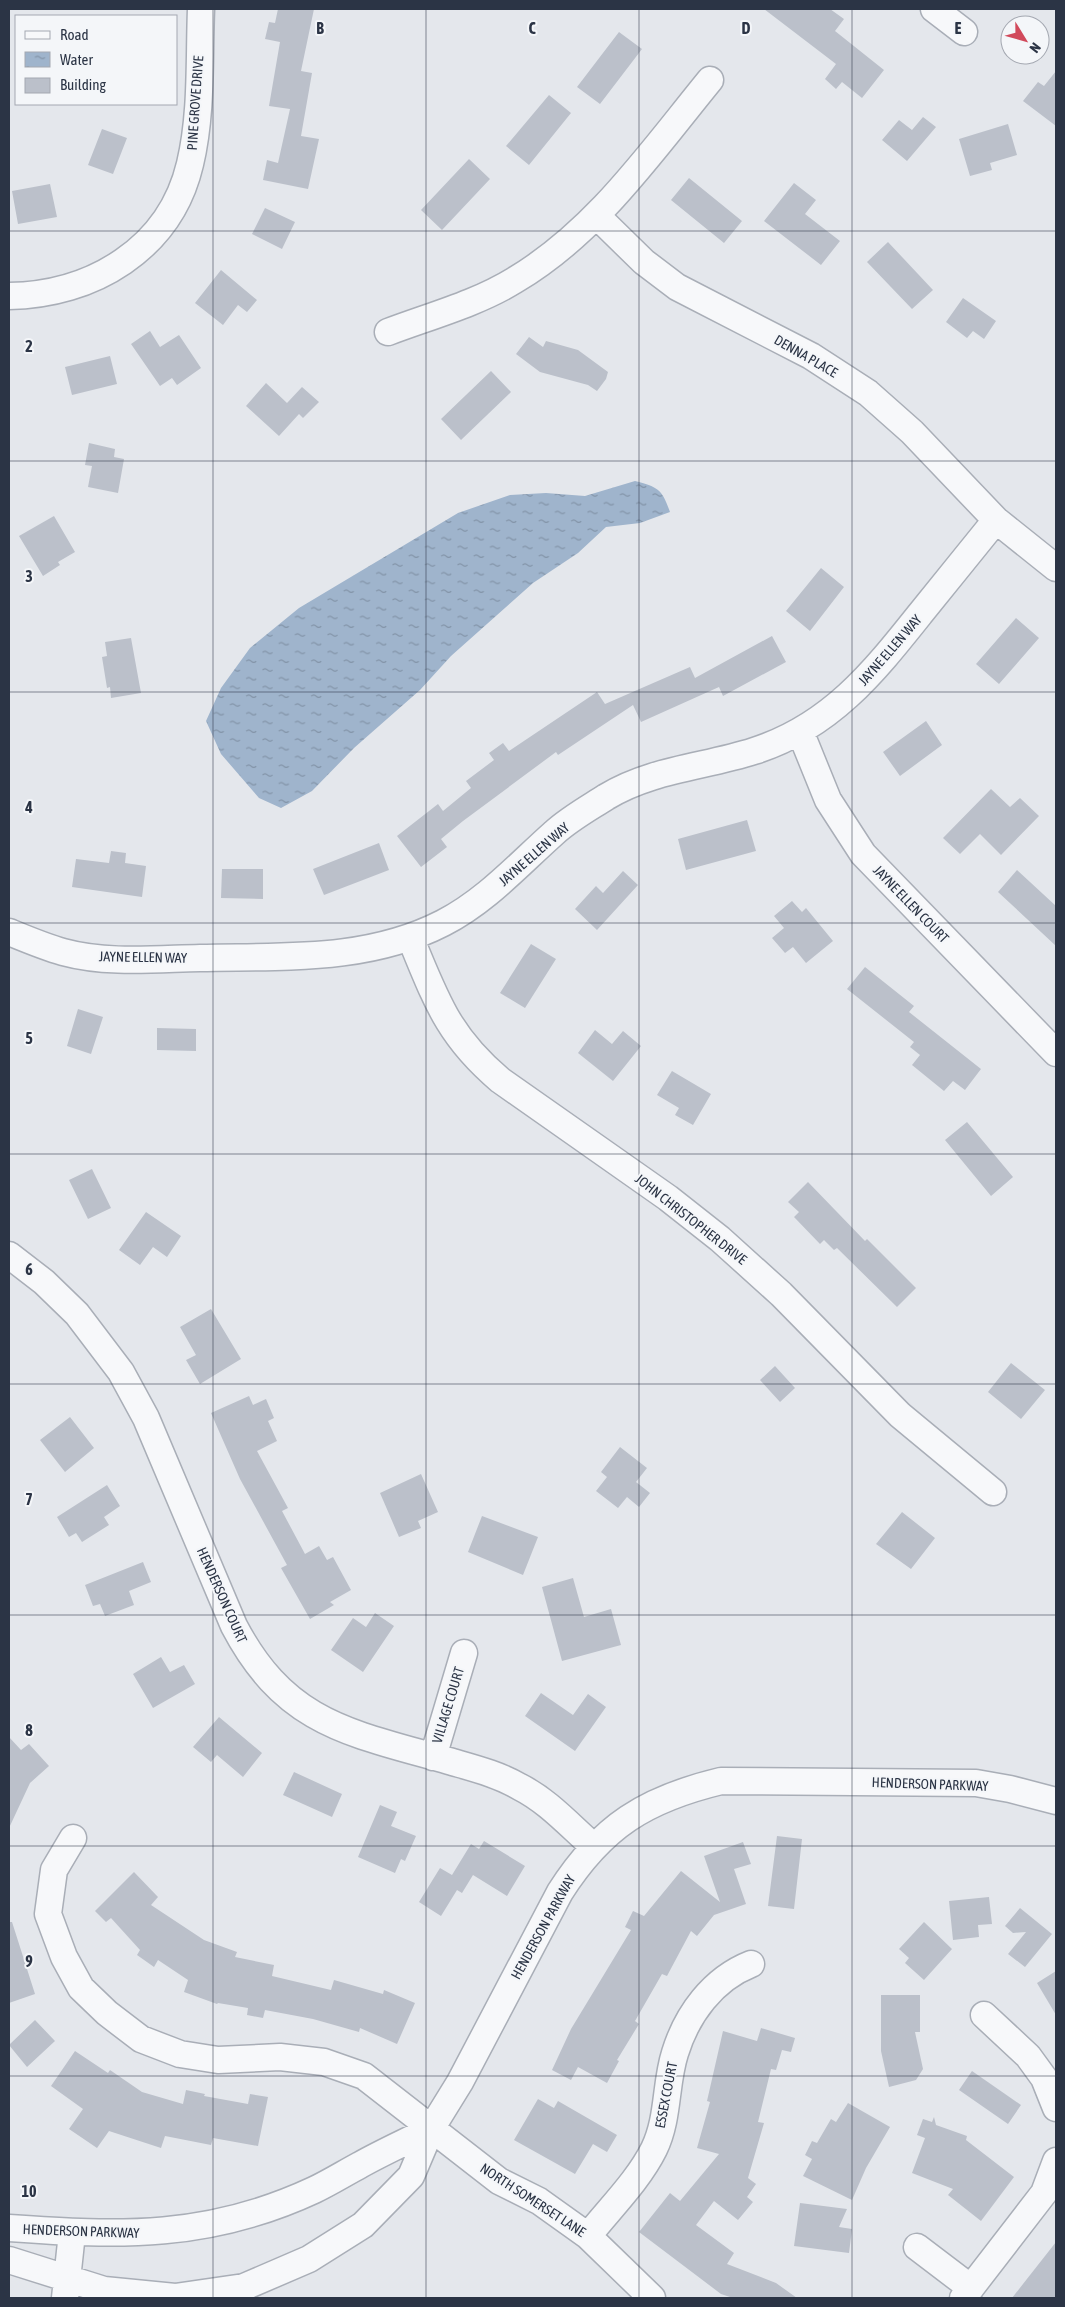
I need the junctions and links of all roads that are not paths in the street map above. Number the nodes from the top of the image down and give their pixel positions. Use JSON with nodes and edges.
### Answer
{"nodes":[{"id":1,"x":201,"y":9,"type":"edge"},
{"id":2,"x":934,"y":9,"type":"edge"},
{"id":3,"x":964,"y":32,"type":"dead end"},
{"id":4,"x":710,"y":80,"type":"dead end"},
{"id":5,"x":597,"y":216,"type":"junction"},
{"id":6,"x":9,"y":296,"type":"edge"},
{"id":7,"x":388,"y":332,"type":"dead end"},
{"id":8,"x":996,"y":520,"type":"junction"},
{"id":9,"x":1056,"y":568,"type":"edge"},
{"id":10,"x":800,"y":731,"type":"junction"},
{"id":11,"x":9,"y":932,"type":"edge"},
{"id":12,"x":410,"y":937,"type":"junction"},
{"id":13,"x":1056,"y":1053,"type":"edge"},
{"id":14,"x":9,"y":1255,"type":"edge"},
{"id":15,"x":993,"y":1492,"type":"dead end"},
{"id":16,"x":464,"y":1653,"type":"dead end"},
{"id":17,"x":433,"y":1757,"type":"junction"},
{"id":18,"x":1010,"y":1789,"type":"junction"},
{"id":19,"x":1056,"y":1801,"type":"edge"},
{"id":20,"x":1056,"y":1816,"type":"edge"},
{"id":21,"x":73,"y":1838,"type":"dead end"},
{"id":22,"x":594,"y":1846,"type":"junction"},
{"id":23,"x":752,"y":1964,"type":"dead end"},
{"id":24,"x":984,"y":2015,"type":"dead end"},
{"id":25,"x":1056,"y":2108,"type":"edge"},
{"id":26,"x":431,"y":2129,"type":"junction"},
{"id":27,"x":1056,"y":2161,"type":"edge"},
{"id":28,"x":9,"y":2228,"type":"edge"},
{"id":29,"x":72,"y":2233,"type":"junction"},
{"id":30,"x":588,"y":2236,"type":"junction"},
{"id":31,"x":917,"y":2247,"type":"dead end"},
{"id":32,"x":9,"y":2260,"type":"edge"},
{"id":33,"x":66,"y":2288,"type":"edge"},
{"id":34,"x":967,"y":2293,"type":"edge"},
{"id":35,"x":652,"y":2298,"type":"edge"}],
"edges":[{"from":1,"to":6,"type":"street","name":"PINE GROVE DRIVE"},
{"from":2,"to":3,"type":"street"},
{"from":4,"to":5,"type":"street"},
{"from":5,"to":7,"type":"street"},
{"from":5,"to":8,"type":"street","name":"DENNA PLACE"},
{"from":8,"to":9,"type":"street","name":"DENNA PLACE"},
{"from":8,"to":10,"type":"street","name":"JAYNE ELLEN WAY"},
{"from":10,"to":12,"type":"street","name":"JAYNE ELLEN WAY"},
{"from":10,"to":13,"type":"street","name":"JAYNE ELLEN COURT"},
{"from":11,"to":12,"type":"street","name":"JAYNE ELLEN WAY"},
{"from":12,"to":15,"type":"street","name":"JOHN CHRISTOPHER DRIVE"},
{"from":14,"to":17,"type":"street","name":"HENDERSON COURT"},
{"from":16,"to":17,"type":"street","name":"VILLAGE COURT"},
{"from":17,"to":22,"type":"street","name":"HENDERSON COURT"},
{"from":18,"to":19,"type":"street","name":"HENDERSON PARKWAY"},
{"from":18,"to":20,"type":"street","name":"HENDERSON PARKWAY"},
{"from":18,"to":22,"type":"street","name":"HENDERSON PARKWAY"},
{"from":21,"to":26,"type":"street","name":"NORTH SOMERSET LANE"},
{"from":22,"to":26,"type":"street","name":"HENDERSON PARKWAY"},
{"from":23,"to":30,"type":"street","name":"ESSEX COURT"},
{"from":24,"to":25,"type":"street"},
{"from":26,"to":29,"type":"street","name":"HENDERSON PARKWAY"},
{"from":26,"to":30,"type":"street","name":"NORTH SOMERSET LANE"},
{"from":26,"to":33,"type":"street","name":"HENDERSON PARKWAY"},
{"from":27,"to":34,"type":"street"},
{"from":28,"to":29,"type":"street","name":"HENDERSON PARKWAY"},
{"from":29,"to":33,"type":"street"},
{"from":30,"to":35,"type":"street","name":"NORTH SOMERSET LANE"},
{"from":31,"to":34,"type":"street"},
{"from":32,"to":33,"type":"street","name":"HENDERSON PARKWAY"}]}
